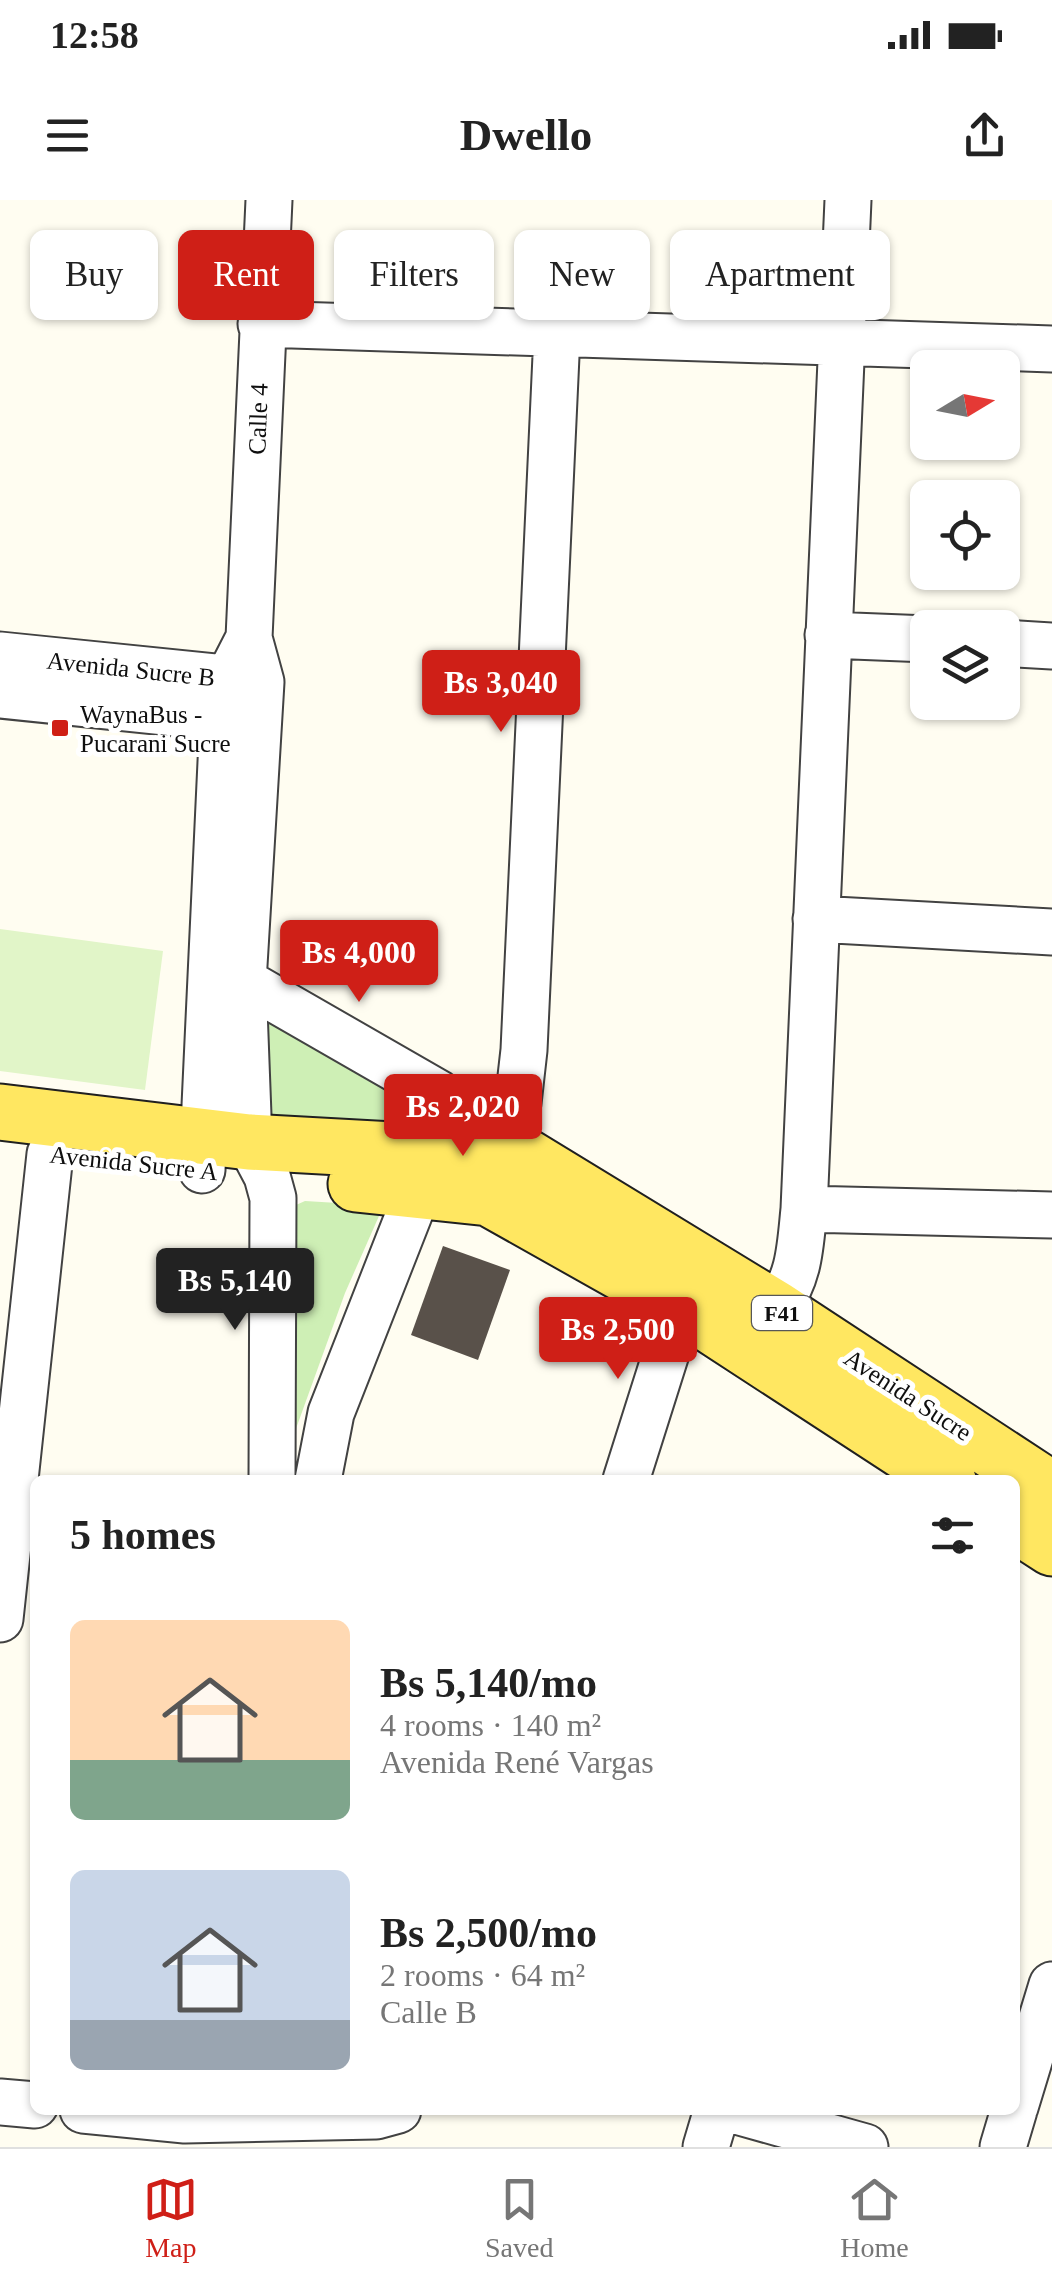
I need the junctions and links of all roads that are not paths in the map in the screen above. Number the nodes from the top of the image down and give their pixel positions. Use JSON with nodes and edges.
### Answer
{"nodes":[{"id":1,"x":268,"y":200,"type":"edge"},
{"id":2,"x":848,"y":200,"type":"edge"},
{"id":3,"x":262,"y":324,"type":"junction"},
{"id":4,"x":558,"y":334,"type":"junction"},
{"id":5,"x":842,"y":344,"type":"junction"},
{"id":6,"x":1052,"y":349,"type":"edge"},
{"id":7,"x":828,"y":634,"type":"junction"},
{"id":8,"x":910,"y":639,"type":"edge"},
{"id":9,"x":1020,"y":644,"type":"edge"},
{"id":10,"x":1052,"y":646,"type":"edge"},
{"id":11,"x":0,"y":655,"type":"edge"},
{"id":12,"x":0,"y":694,"type":"edge"},
{"id":13,"x":243,"y":700,"type":"junction"},
{"id":14,"x":816,"y":919,"type":"junction"},
{"id":15,"x":1052,"y":932,"type":"edge"},
{"id":16,"x":227,"y":972,"type":"junction"},
{"id":17,"x":438,"y":1093,"type":"junction"},
{"id":18,"x":0,"y":1112,"type":"edge"},
{"id":19,"x":507,"y":1145,"type":"junction"},
{"id":20,"x":25,"y":1152,"type":"edge"},
{"id":21,"x":230,"y":1156,"type":"junction"},
{"id":22,"x":424,"y":1171,"type":"junction"},
{"id":23,"x":489,"y":1198,"type":"junction"},
{"id":24,"x":804,"y":1209,"type":"junction"},
{"id":25,"x":1052,"y":1215,"type":"edge"},
{"id":26,"x":681,"y":1306,"type":"junction"},
{"id":27,"x":776,"y":1309,"type":"junction"},
{"id":28,"x":272,"y":1475,"type":"edge"},
{"id":29,"x":319,"y":1475,"type":"edge"},
{"id":30,"x":628,"y":1475,"type":"edge"},
{"id":31,"x":931,"y":1475,"type":"edge"},
{"id":32,"x":1052,"y":1490,"type":"edge"},
{"id":33,"x":1020,"y":1527,"type":"edge"},
{"id":34,"x":1052,"y":1548,"type":"edge"},
{"id":35,"x":0,"y":1619,"type":"edge"},
{"id":36,"x":1052,"y":1985,"type":"edge"},
{"id":37,"x":1020,"y":2089,"type":"edge"},
{"id":38,"x":0,"y":2102,"type":"edge"},
{"id":39,"x":30,"y":2105,"type":"edge"},
{"id":40,"x":115,"y":2115,"type":"edge"},
{"id":41,"x":715,"y":2115,"type":"edge"},
{"id":42,"x":751,"y":2115,"type":"edge"},
{"id":43,"x":1012,"y":2115,"type":"edge"},
{"id":44,"x":368,"y":2122,"type":"edge"},
{"id":45,"x":185,"y":2126,"type":"edge"},
{"id":46,"x":706,"y":2147,"type":"edge"},
{"id":47,"x":866,"y":2147,"type":"edge"},
{"id":48,"x":1003,"y":2147,"type":"edge"}],
"edges":[{"from":1,"to":3,"type":"street","name":"Calle 4"},
{"from":2,"to":5,"type":"street"},
{"from":3,"to":4,"type":"street"},
{"from":3,"to":13,"type":"street","name":"Calle 4"},
{"from":4,"to":5,"type":"street"},
{"from":4,"to":19,"type":"street"},
{"from":5,"to":6,"type":"street"},
{"from":5,"to":7,"type":"street"},
{"from":7,"to":8,"type":"street"},
{"from":7,"to":14,"type":"street"},
{"from":9,"to":10,"type":"street"},
{"from":11,"to":13,"type":"street","name":"Avenida Sucre B"},
{"from":12,"to":13,"type":"street","name":"Avenida Sucre B"},
{"from":13,"to":16,"type":"street","name":"Calle 4"},
{"from":14,"to":15,"type":"street"},
{"from":14,"to":24,"type":"street"},
{"from":16,"to":17,"type":"street"},
{"from":16,"to":21,"type":"street","name":"Calle 4"},
{"from":17,"to":19,"type":"street"},
{"from":17,"to":22,"type":"street"},
{"from":18,"to":21,"type":"main road","name":"Avenida Sucre A","number":"F41"},
{"from":19,"to":22,"type":"main road","number":"F41"},
{"from":19,"to":23,"type":"street"},
{"from":19,"to":27,"type":"main road","name":"Avenida Sucre","number":"F41"},
{"from":20,"to":21,"type":"main road","name":"Avenida Sucre A","number":"F41"},
{"from":20,"to":35,"type":"street"},
{"from":21,"to":22,"type":"main road","number":"F41"},
{"from":21,"to":28,"type":"street","name":"Calle 4"},
{"from":22,"to":23,"type":"main road","number":"F41"},
{"from":22,"to":29,"type":"street"},
{"from":23,"to":26,"type":"main road","number":"F41"},
{"from":24,"to":25,"type":"street"},
{"from":24,"to":27,"type":"street"},
{"from":26,"to":30,"type":"street"},
{"from":26,"to":31,"type":"main road","name":"Avenida Sucre","number":"F41"},
{"from":27,"to":32,"type":"main road","name":"Avenida Sucre","number":"F41"},
{"from":33,"to":34,"type":"main road"},
{"from":36,"to":37,"type":"street"},
{"from":38,"to":39,"type":"street"},
{"from":40,"to":45,"type":"street"},
{"from":41,"to":46,"type":"street"},
{"from":42,"to":47,"type":"street"},
{"from":43,"to":48,"type":"street"},
{"from":44,"to":45,"type":"street"}]}
